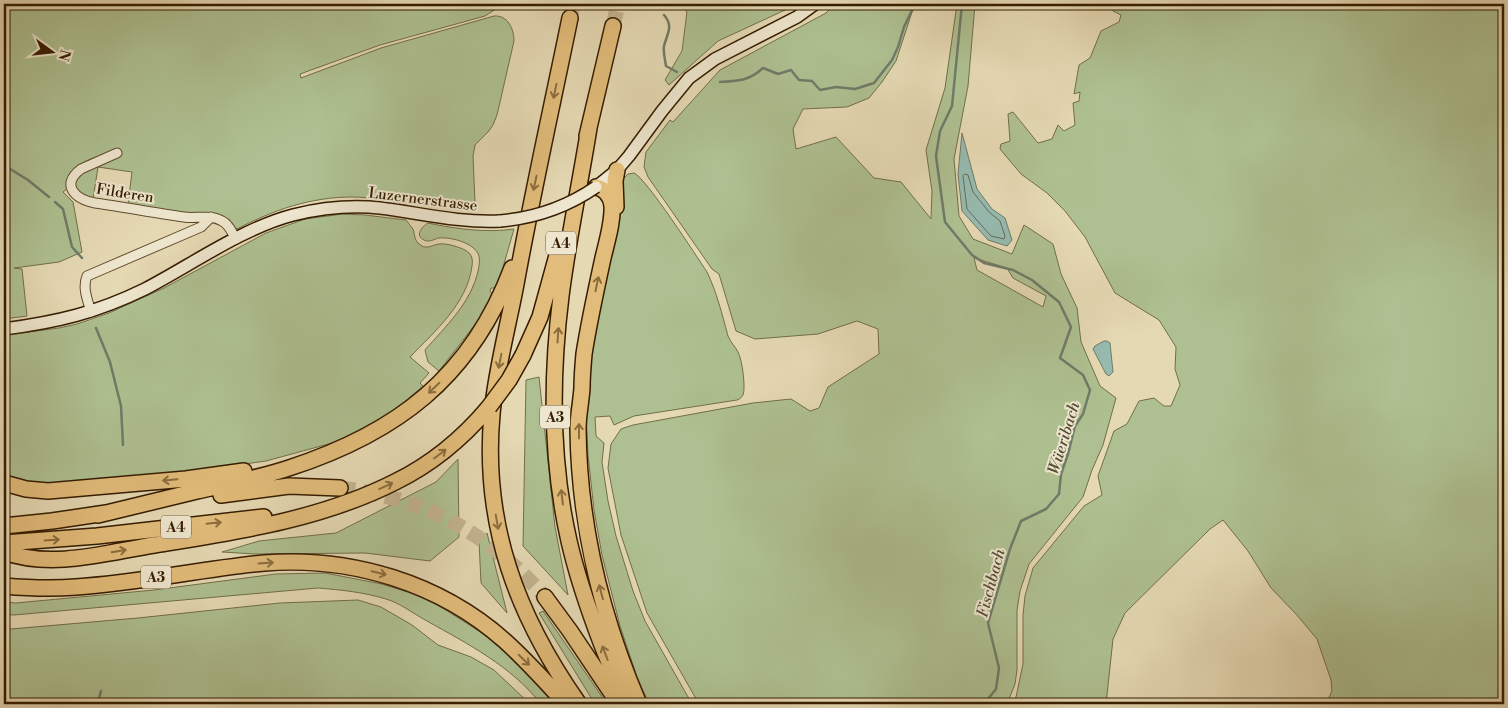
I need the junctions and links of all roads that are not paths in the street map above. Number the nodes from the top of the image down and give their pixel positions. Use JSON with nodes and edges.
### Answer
{"nodes":[{"id":1,"x":815,"y":4,"type":"edge"},
{"id":2,"x":570,"y":18,"type":"tunnel mouth"},
{"id":3,"x":613,"y":26,"type":"tunnel mouth"},
{"id":4,"x":589,"y":128,"type":"junction"},
{"id":5,"x":117,"y":153,"type":"dead end"},
{"id":6,"x":617,"y":170,"type":"junction"},
{"id":7,"x":596,"y":187,"type":"junction"},
{"id":8,"x":211,"y":218,"type":"junction"},
{"id":9,"x":526,"y":227,"type":"junction"},
{"id":10,"x":610,"y":227,"type":"junction"},
{"id":11,"x":236,"y":239,"type":"junction"},
{"id":12,"x":91,"y":312,"type":"junction"},
{"id":13,"x":4,"y":329,"type":"edge"},
{"id":14,"x":338,"y":450,"type":"junction"},
{"id":15,"x":4,"y":483,"type":"edge"},
{"id":16,"x":340,"y":488,"type":"tunnel mouth"},
{"id":17,"x":347,"y":503,"type":"junction"},
{"id":18,"x":98,"y":515,"type":"junction"},
{"id":19,"x":4,"y":526,"type":"edge"},
{"id":20,"x":4,"y":543,"type":"edge"},
{"id":21,"x":4,"y":552,"type":"edge"},
{"id":22,"x":4,"y":586,"type":"edge"},
{"id":23,"x":544,"y":597,"type":"tunnel mouth"},
{"id":24,"x":566,"y":704,"type":"edge"},
{"id":25,"x":579,"y":704,"type":"edge"},
{"id":26,"x":619,"y":704,"type":"edge"},
{"id":27,"x":628,"y":704,"type":"edge"},
{"id":28,"x":639,"y":704,"type":"edge"}],
"edges":[{"from":1,"to":6,"type":"main road","name":"Luzernerstrasse"},
{"from":2,"to":9,"type":"highway","one_way":true},
{"from":3,"to":4,"type":"highway","number":"A3"},
{"from":17,"to":4,"type":"highway","number":"A4","one_way":true,"bridge":true},
{"from":27,"to":4,"type":"highway","number":"A3","one_way":true},
{"from":5,"to":8,"type":"street","name":"Filderen"},
{"from":6,"to":7,"type":"main road","name":"Luzernerstrasse"},
{"from":6,"to":10,"type":"highway"},
{"from":7,"to":10,"type":"highway"},
{"from":7,"to":11,"type":"main road","name":"Luzernerstrasse","bridge":true},
{"from":8,"to":11,"type":"street"},
{"from":8,"to":12,"type":"street"},
{"from":9,"to":14,"type":"highway","number":"A4","one_way":true},
{"from":9,"to":25,"type":"highway","one_way":true},
{"from":28,"to":10,"type":"highway","number":"A3","one_way":true},
{"from":11,"to":12,"type":"main road","name":"Luzernerstrasse"},
{"from":12,"to":13,"type":"main road","name":"Luzernerstrasse"},
{"from":14,"to":15,"type":"highway","one_way":true},
{"from":14,"to":18,"type":"highway","number":"A4"},
{"from":16,"to":18,"type":"highway","number":"A4"},
{"from":20,"to":17,"type":"highway","number":"A4","one_way":true},
{"from":21,"to":17,"type":"highway","one_way":true},
{"from":18,"to":19,"type":"highway","number":"A4"},
{"from":22,"to":24,"type":"highway","number":"A3","one_way":true},
{"from":23,"to":26,"type":"highway"}]}
